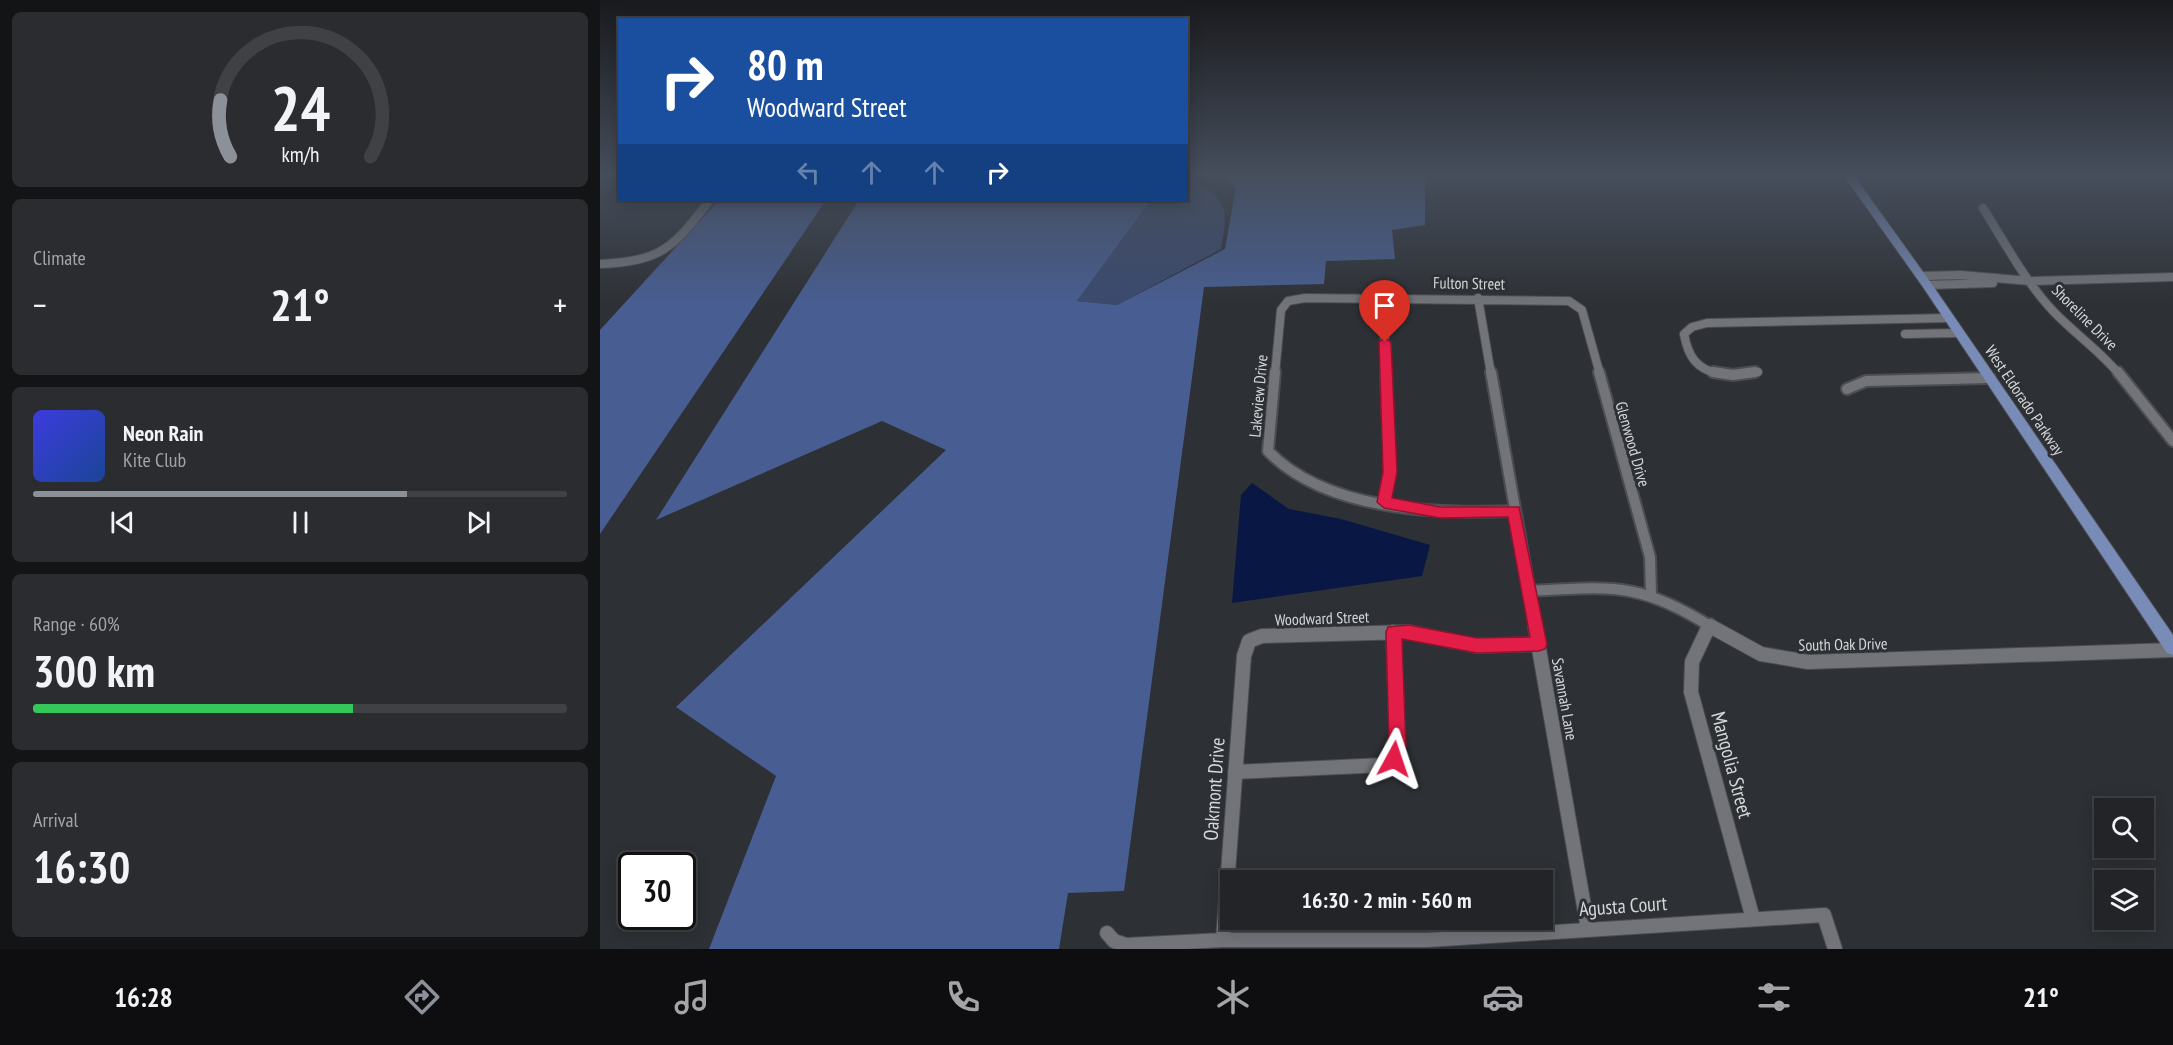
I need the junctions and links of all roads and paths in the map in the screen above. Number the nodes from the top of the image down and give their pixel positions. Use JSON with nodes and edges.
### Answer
{"nodes":[{"id":1,"x":696,"y":217,"type":"edge"},
{"id":2,"x":1879,"y":217,"type":"edge"},
{"id":3,"x":1989,"y":217,"type":"edge"},
{"id":4,"x":600,"y":264,"type":"edge"},
{"id":5,"x":2173,"y":277,"type":"edge"},
{"id":6,"x":1924,"y":281,"type":"junction"},
{"id":7,"x":2030,"y":281,"type":"junction"},
{"id":8,"x":1383,"y":298,"type":"junction"},
{"id":9,"x":1478,"y":298,"type":"junction"},
{"id":10,"x":1288,"y":301,"type":"joint"},
{"id":11,"x":1577,"y":305,"type":"joint"},
{"id":12,"x":1949,"y":318,"type":"junction"},
{"id":13,"x":1959,"y":333,"type":"junction"},
{"id":14,"x":1905,"y":334,"type":"dead end"},
{"id":15,"x":1758,"y":372,"type":"dead end"},
{"id":16,"x":1990,"y":378,"type":"junction"},
{"id":17,"x":1846,"y":389,"type":"dead end"},
{"id":18,"x":2173,"y":441,"type":"edge"},
{"id":19,"x":1384,"y":502,"type":"junction"},
{"id":20,"x":1514,"y":511,"type":"junction"},
{"id":21,"x":1529,"y":591,"type":"junction"},
{"id":22,"x":1650,"y":594,"type":"junction"},
{"id":23,"x":1710,"y":624,"type":"junction"},
{"id":24,"x":1393,"y":632,"type":"junction"},
{"id":25,"x":1249,"y":641,"type":"joint"},
{"id":26,"x":1539,"y":644,"type":"junction"},
{"id":27,"x":2173,"y":649,"type":"edge"},
{"id":28,"x":1235,"y":772,"type":"junction"},
{"id":29,"x":1754,"y":919,"type":"junction"},
{"id":30,"x":1588,"y":929,"type":"junction"},
{"id":31,"x":1107,"y":933,"type":"dead end"},
{"id":32,"x":1222,"y":940,"type":"junction"},
{"id":33,"x":1835,"y":949,"type":"edge"}],
"edges":[{"from":1,"to":4,"type":"street"},
{"from":2,"to":6,"type":"main road","name":"West Eldorado Parkway"},
{"from":3,"to":7,"type":"street","name":"Shoreline Drive"},
{"from":5,"to":7,"type":"street"},
{"from":6,"to":7,"type":"street"},
{"from":6,"to":12,"type":"main road","name":"West Eldorado Parkway"},
{"from":7,"to":18,"type":"street","name":"Shoreline Drive"},
{"from":8,"to":9,"type":"street","name":"Fulton Street"},
{"from":8,"to":10,"type":"street","name":"Fulton Street"},
{"from":8,"to":19,"type":"street"},
{"from":9,"to":11,"type":"street","name":"Fulton Street"},
{"from":9,"to":20,"type":"street","name":"Savannah Lane"},
{"from":10,"to":19,"type":"street","name":"Lakeview Drive"},
{"from":11,"to":22,"type":"street","name":"Glenwood Drive"},
{"from":12,"to":13,"type":"main road","name":"West Eldorado Parkway"},
{"from":12,"to":15,"type":"street"},
{"from":13,"to":14,"type":"street"},
{"from":13,"to":16,"type":"main road","name":"West Eldorado Parkway"},
{"from":16,"to":17,"type":"street"},
{"from":16,"to":27,"type":"main road","name":"West Eldorado Parkway"},
{"from":19,"to":20,"type":"street","name":"Lakeview Drive"},
{"from":20,"to":21,"type":"street","name":"Savannah Lane"},
{"from":21,"to":22,"type":"street","name":"South Oak Drive"},
{"from":21,"to":26,"type":"street","name":"Savannah Lane"},
{"from":22,"to":23,"type":"street","name":"South Oak Drive"},
{"from":23,"to":27,"type":"street","name":"South Oak Drive"},
{"from":23,"to":29,"type":"street","name":"Mangolia Street"},
{"from":24,"to":25,"type":"street","name":"Woodward Street"},
{"from":24,"to":26,"type":"street","name":"Woodward Street"},
{"from":24,"to":28,"type":"street"},
{"from":25,"to":28,"type":"street","name":"Oakmont Drive"},
{"from":26,"to":30,"type":"street","name":"Savannah Lane"},
{"from":28,"to":32,"type":"street","name":"Oakmont Drive"},
{"from":29,"to":30,"type":"street","name":"Agusta Court"},
{"from":29,"to":33,"type":"street","name":"Agusta Court"},
{"from":30,"to":32,"type":"street","name":"Agusta Court"},
{"from":31,"to":32,"type":"street","name":"Agusta Court"}]}
